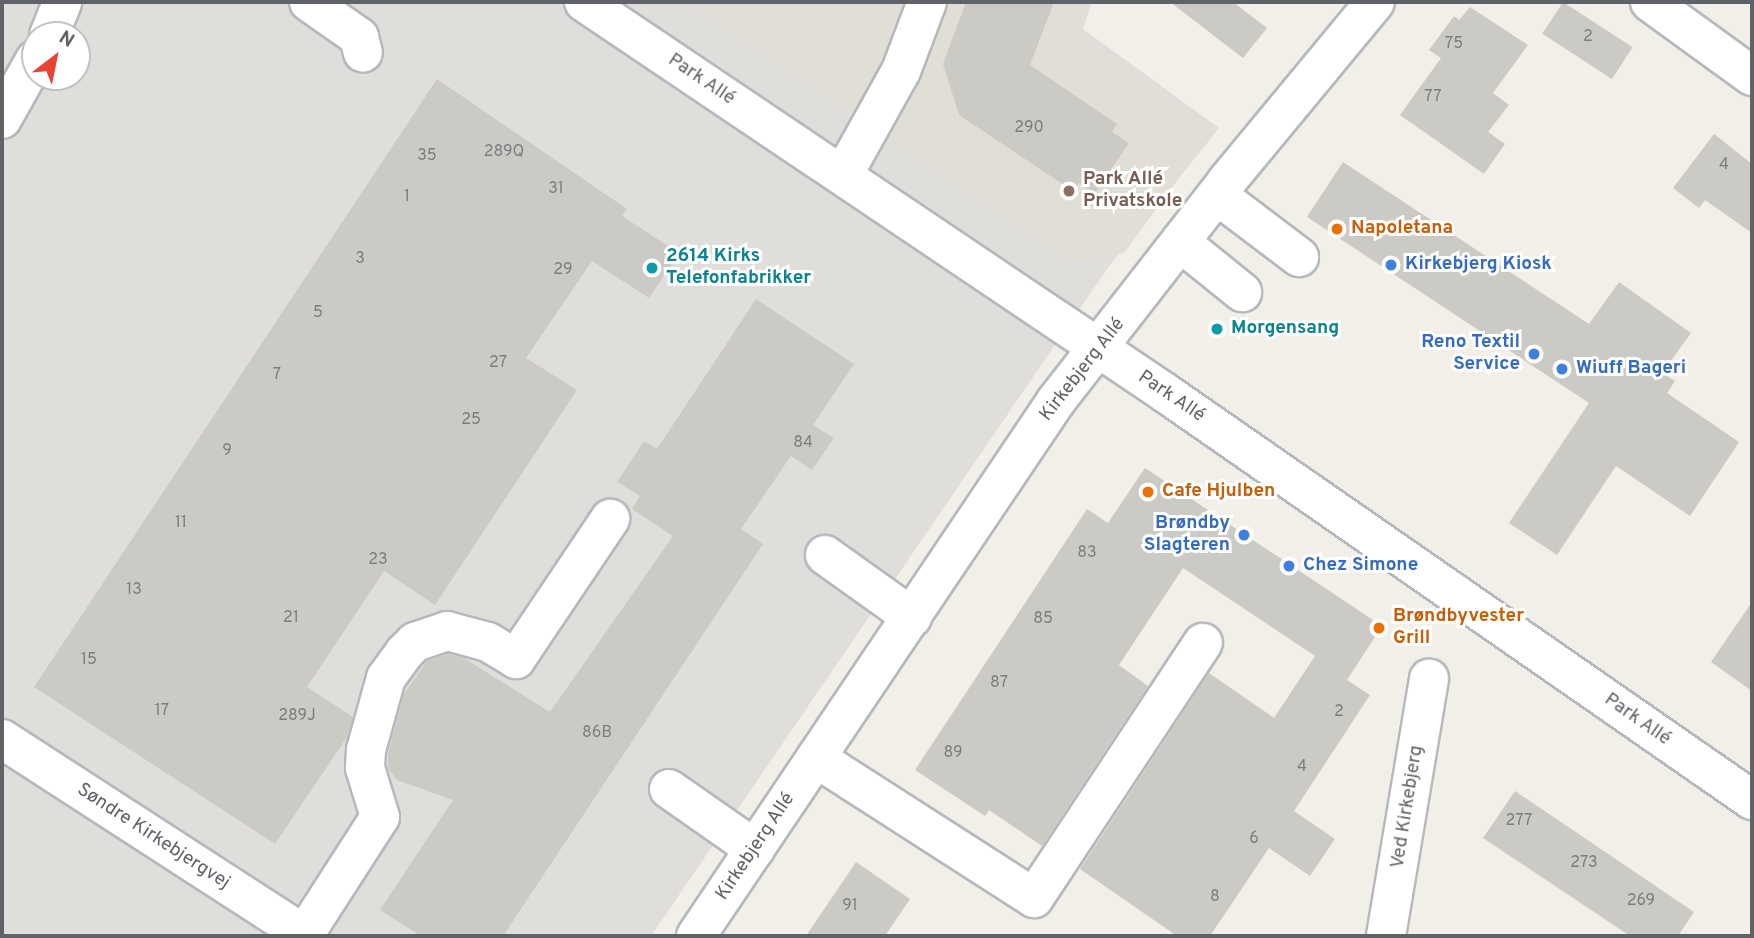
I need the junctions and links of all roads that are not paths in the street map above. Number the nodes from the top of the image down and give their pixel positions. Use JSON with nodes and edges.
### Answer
{"nodes":[{"id":1,"x":309,"y":2,"type":"edge"},
{"id":2,"x":584,"y":2,"type":"edge"},
{"id":3,"x":927,"y":2,"type":"edge"},
{"id":4,"x":1375,"y":2,"type":"edge"},
{"id":5,"x":1650,"y":2,"type":"edge"},
{"id":6,"x":363,"y":53,"type":"dead end"},
{"id":7,"x":1752,"y":76,"type":"edge"},
{"id":8,"x":21,"y":85,"type":"edge"},
{"id":9,"x":2,"y":119,"type":"edge"},
{"id":10,"x":843,"y":174,"type":"junction"},
{"id":11,"x":1217,"y":195,"type":"junction"},
{"id":12,"x":1180,"y":242,"type":"junction"},
{"id":13,"x":1299,"y":257,"type":"dead end"},
{"id":14,"x":1242,"y":292,"type":"dead end"},
{"id":15,"x":1100,"y":348,"type":"junction"},
{"id":16,"x":610,"y":519,"type":"dead end"},
{"id":17,"x":825,"y":555,"type":"dead end"},
{"id":18,"x":912,"y":617,"type":"junction"},
{"id":19,"x":1203,"y":643,"type":"dead end"},
{"id":20,"x":1429,"y":678,"type":"dead end"},
{"id":21,"x":2,"y":739,"type":"edge"},
{"id":22,"x":816,"y":758,"type":"junction"},
{"id":23,"x":669,"y":789,"type":"dead end"},
{"id":24,"x":1752,"y":800,"type":"edge"},
{"id":25,"x":755,"y":849,"type":"junction"},
{"id":26,"x":305,"y":936,"type":"edge"},
{"id":27,"x":696,"y":936,"type":"edge"},
{"id":28,"x":1387,"y":936,"type":"edge"}],
"edges":[{"from":1,"to":6,"type":"street"},
{"from":2,"to":10,"type":"street","name":"Park Allé"},
{"from":3,"to":10,"type":"street"},
{"from":4,"to":11,"type":"street","name":"Kirkebjerg Allé"},
{"from":5,"to":7,"type":"street"},
{"from":8,"to":9,"type":"street"},
{"from":10,"to":15,"type":"street","name":"Park Allé"},
{"from":11,"to":12,"type":"street","name":"Kirkebjerg Allé"},
{"from":11,"to":13,"type":"street"},
{"from":12,"to":14,"type":"street"},
{"from":12,"to":15,"type":"street","name":"Kirkebjerg Allé"},
{"from":15,"to":18,"type":"street","name":"Kirkebjerg Allé"},
{"from":15,"to":24,"type":"street","name":"Park Allé"},
{"from":16,"to":26,"type":"street","name":"Søndre Kirkebjergvej"},
{"from":17,"to":18,"type":"street"},
{"from":18,"to":22,"type":"street","name":"Kirkebjerg Allé"},
{"from":19,"to":22,"type":"street"},
{"from":20,"to":28,"type":"street","name":"Ved Kirkebjerg"},
{"from":21,"to":26,"type":"street","name":"Søndre Kirkebjergvej"},
{"from":22,"to":25,"type":"street","name":"Kirkebjerg Allé"},
{"from":23,"to":25,"type":"street"},
{"from":25,"to":27,"type":"street","name":"Kirkebjerg Allé"}]}
